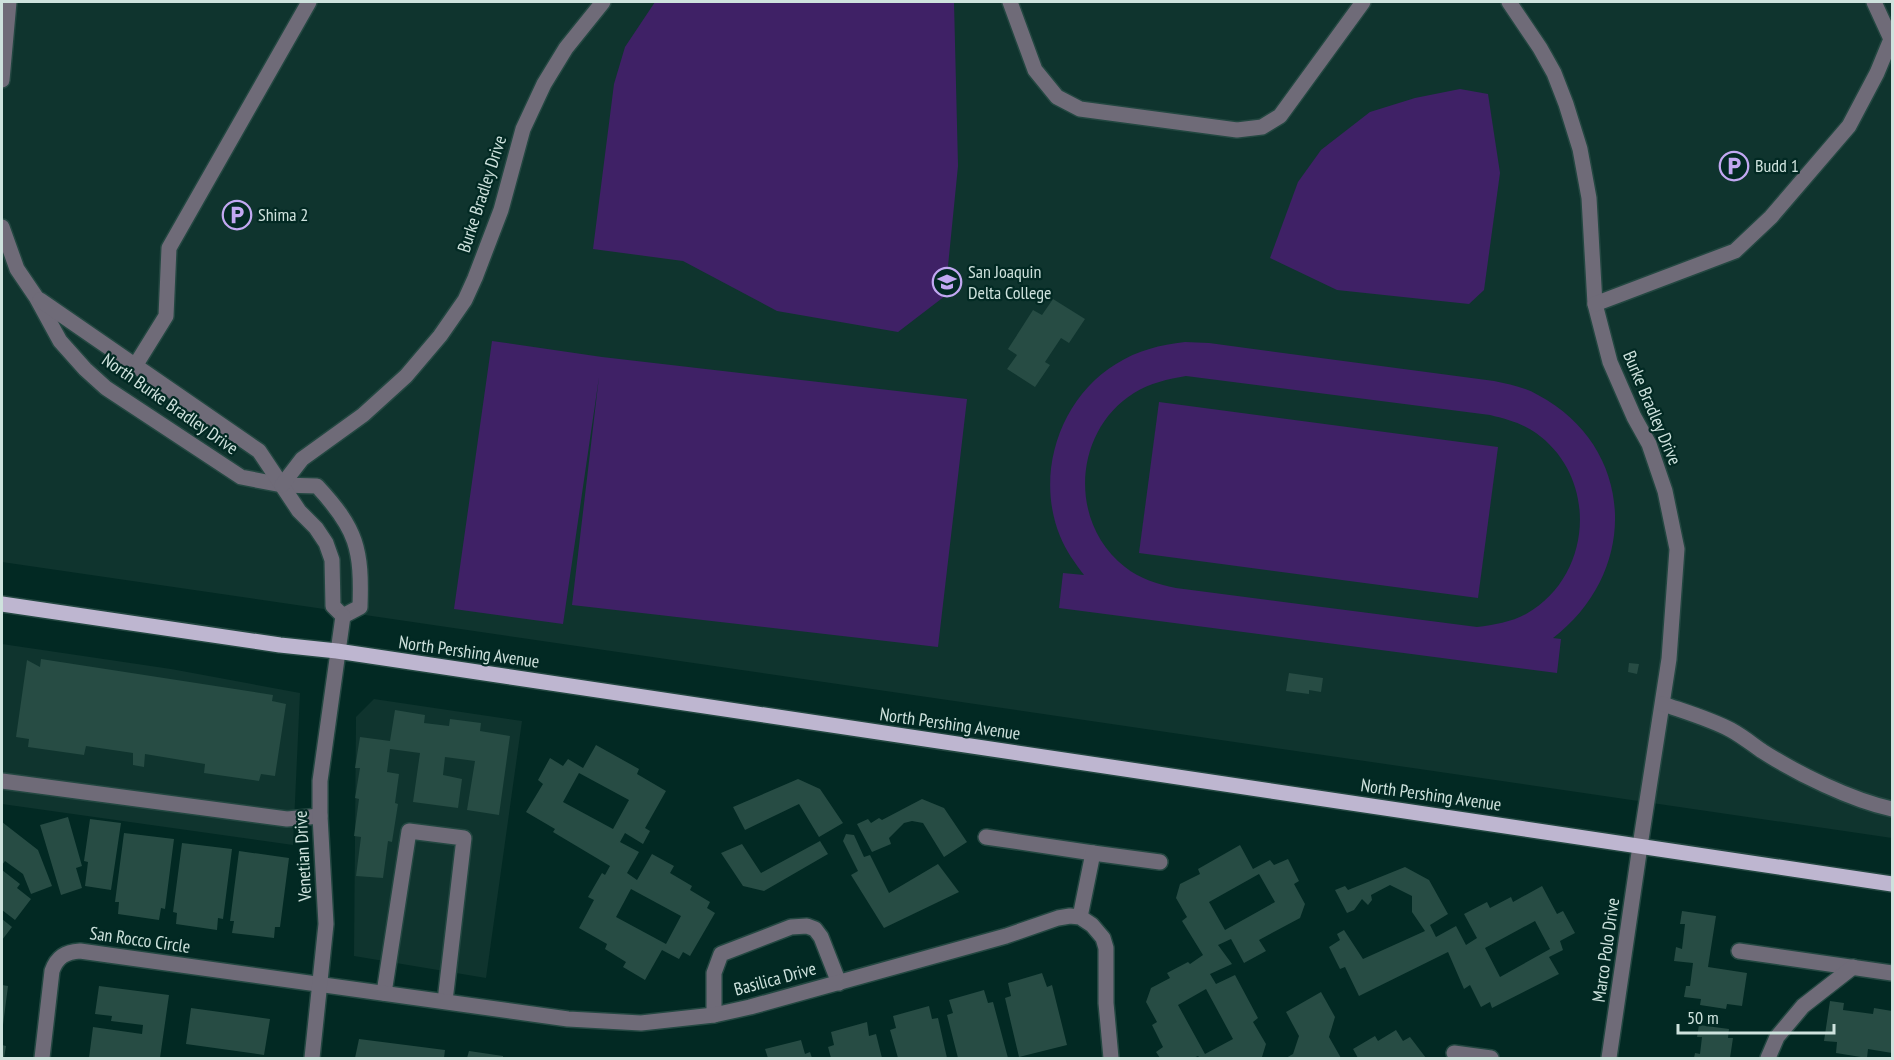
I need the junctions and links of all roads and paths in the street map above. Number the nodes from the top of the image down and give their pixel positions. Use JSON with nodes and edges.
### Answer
{"nodes":[{"id":1,"x":9,"y":2,"type":"edge"},
{"id":2,"x":309,"y":2,"type":"edge"},
{"id":3,"x":603,"y":2,"type":"edge"},
{"id":4,"x":1010,"y":2,"type":"edge"},
{"id":5,"x":1363,"y":2,"type":"edge"},
{"id":6,"x":1509,"y":2,"type":"edge"},
{"id":7,"x":1874,"y":2,"type":"edge"},
{"id":8,"x":2,"y":80,"type":"edge"},
{"id":9,"x":2,"y":226,"type":"edge"},
{"id":10,"x":36,"y":297,"type":"junction"},
{"id":11,"x":1595,"y":304,"type":"junction"},
{"id":12,"x":135,"y":366,"type":"junction"},
{"id":13,"x":282,"y":485,"type":"junction"},
{"id":14,"x":2,"y":604,"type":"edge"},
{"id":15,"x":343,"y":616,"type":"junction"},
{"id":16,"x":337,"y":651,"type":"junction"},
{"id":17,"x":1663,"y":704,"type":"junction"},
{"id":18,"x":2,"y":781,"type":"edge"},
{"id":19,"x":1893,"y":809,"type":"edge"},
{"id":20,"x":320,"y":816,"type":"junction"},
{"id":21,"x":986,"y":837,"type":"dead end"},
{"id":22,"x":1640,"y":846,"type":"junction"},
{"id":23,"x":1093,"y":852,"type":"junction"},
{"id":24,"x":1160,"y":862,"type":"dead end"},
{"id":25,"x":1893,"y":884,"type":"edge"},
{"id":26,"x":1080,"y":917,"type":"junction"},
{"id":27,"x":1739,"y":951,"type":"dead end"},
{"id":28,"x":1853,"y":967,"type":"junction"},
{"id":29,"x":1893,"y":973,"type":"edge"},
{"id":30,"x":839,"y":982,"type":"junction"},
{"id":31,"x":320,"y":984,"type":"junction"},
{"id":32,"x":384,"y":993,"type":"junction"},
{"id":33,"x":445,"y":1001,"type":"junction"},
{"id":34,"x":714,"y":1016,"type":"junction"},
{"id":35,"x":1454,"y":1053,"type":"dead end"},
{"id":36,"x":42,"y":1059,"type":"edge"},
{"id":37,"x":312,"y":1059,"type":"edge"},
{"id":38,"x":1111,"y":1059,"type":"edge"},
{"id":39,"x":1491,"y":1059,"type":"edge"},
{"id":40,"x":1609,"y":1059,"type":"edge"},
{"id":41,"x":1768,"y":1059,"type":"edge"}],
"edges":[{"from":1,"to":8,"type":"street"},
{"from":2,"to":12,"type":"street"},
{"from":3,"to":13,"type":"street","name":"Burke Bradley Drive"},
{"from":4,"to":5,"type":"street"},
{"from":6,"to":11,"type":"street","name":"Burke Bradley Drive"},
{"from":7,"to":11,"type":"street"},
{"from":9,"to":10,"type":"street","name":"North Burke Bradley Drive"},
{"from":10,"to":12,"type":"street","name":"North Burke Bradley Drive"},
{"from":10,"to":13,"type":"street","name":"North Burke Bradley Drive"},
{"from":11,"to":17,"type":"street","name":"Burke Bradley Drive"},
{"from":12,"to":13,"type":"street","name":"North Burke Bradley Drive"},
{"from":13,"to":15,"type":"street","name":"North Burke Bradley Drive"},
{"from":13,"to":15,"type":"street","name":"North Burke Bradley Drive"},
{"from":14,"to":16,"type":"main road","name":"North Pershing Avenue"},
{"from":15,"to":16,"type":"street"},
{"from":16,"to":20,"type":"street","name":"Venetian Drive"},
{"from":16,"to":22,"type":"main road","name":"North Pershing Avenue"},
{"from":17,"to":19,"type":"street"},
{"from":17,"to":22,"type":"street","name":"Burke Bradley Drive"},
{"from":18,"to":20,"type":"street"},
{"from":20,"to":31,"type":"street","name":"Venetian Drive"},
{"from":21,"to":23,"type":"street"},
{"from":22,"to":25,"type":"main road","name":"North Pershing Avenue"},
{"from":22,"to":40,"type":"street","name":"Marco Polo Drive"},
{"from":23,"to":24,"type":"street"},
{"from":23,"to":26,"type":"street"},
{"from":26,"to":30,"type":"street","name":"Basilica Drive"},
{"from":26,"to":38,"type":"street"},
{"from":27,"to":28,"type":"street"},
{"from":28,"to":29,"type":"street"},
{"from":28,"to":41,"type":"street"},
{"from":30,"to":34,"type":"street","name":"Basilica Drive"},
{"from":30,"to":34,"type":"street"},
{"from":31,"to":32,"type":"street","name":"Basilica Drive"},
{"from":31,"to":36,"type":"street","name":"San Rocco Circle"},
{"from":31,"to":37,"type":"street","name":"Venetian Drive"},
{"from":32,"to":33,"type":"street","name":"Basilica Drive"},
{"from":32,"to":33,"type":"street"},
{"from":33,"to":34,"type":"street","name":"Basilica Drive"},
{"from":35,"to":39,"type":"street"}]}
